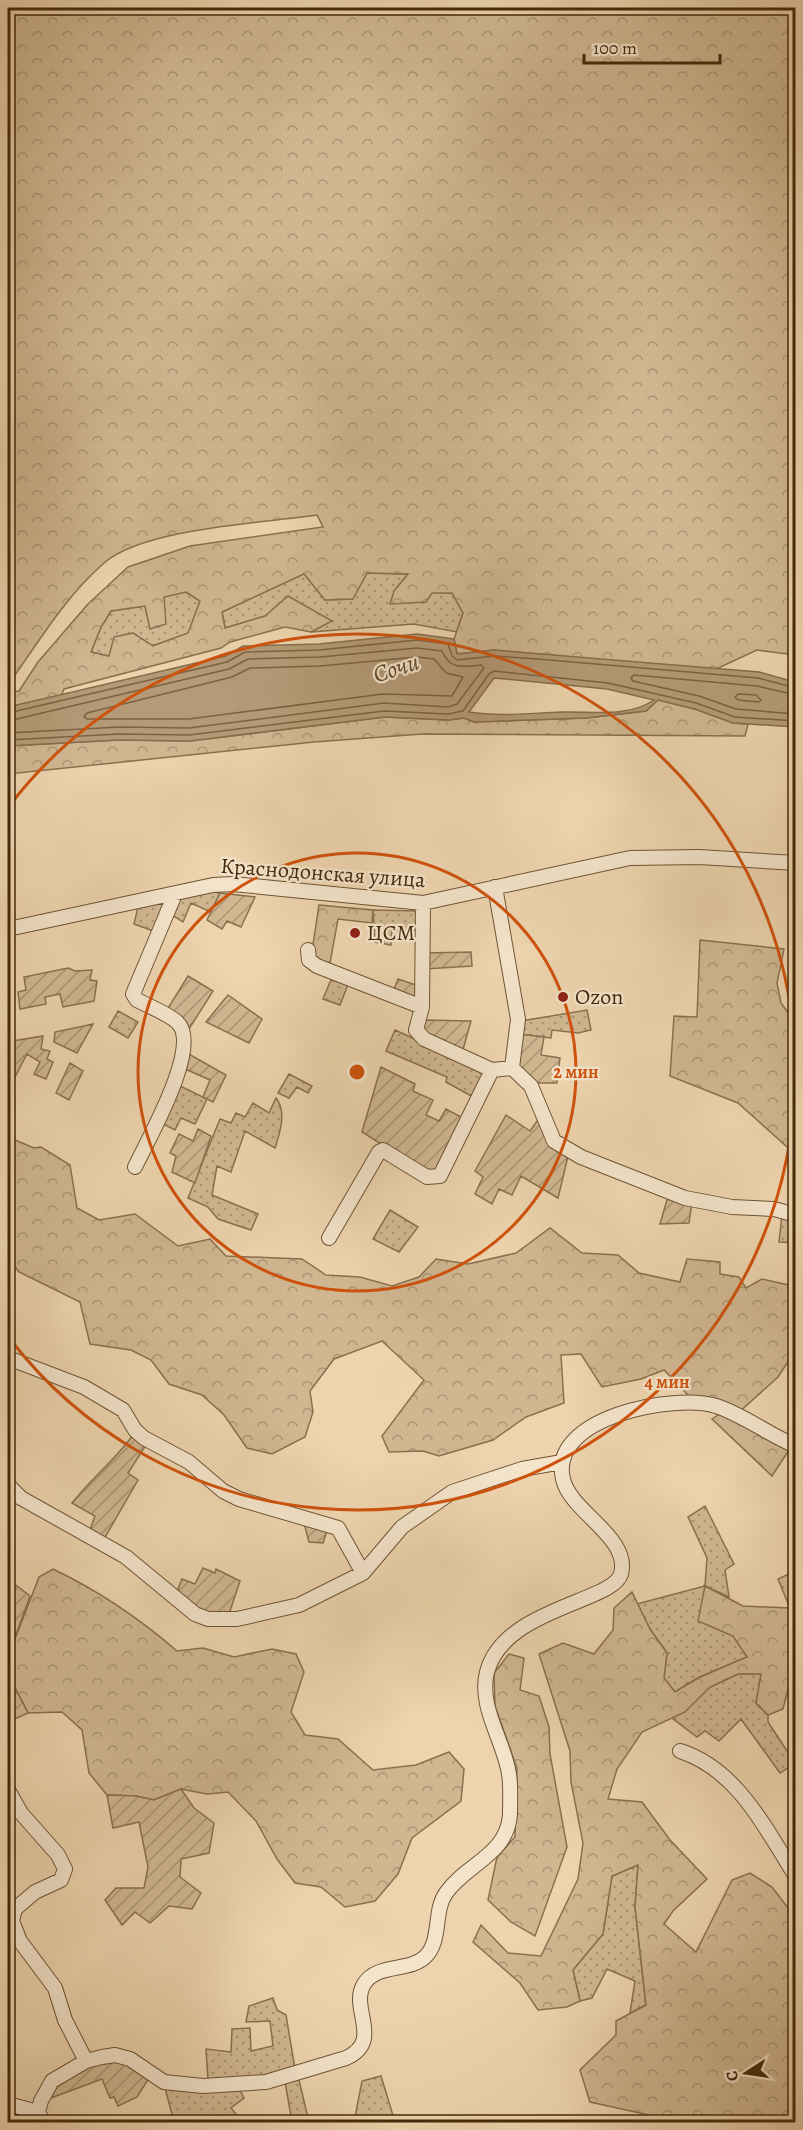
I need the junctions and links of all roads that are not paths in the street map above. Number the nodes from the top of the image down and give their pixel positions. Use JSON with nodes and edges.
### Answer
{"nodes":[{"id":1,"x":795,"y":863,"type":"edge"},
{"id":2,"x":495,"y":887,"type":"junction"},
{"id":3,"x":175,"y":894,"type":"junction"},
{"id":4,"x":423,"y":903,"type":"junction"},
{"id":5,"x":8,"y":929,"type":"edge"},
{"id":6,"x":308,"y":950,"type":"dead end"},
{"id":7,"x":422,"y":1007,"type":"junction"},
{"id":8,"x":513,"y":1068,"type":"junction"},
{"id":9,"x":492,"y":1070,"type":"junction"},
{"id":10,"x":135,"y":1167,"type":"dead end"},
{"id":11,"x":795,"y":1215,"type":"edge"},
{"id":12,"x":329,"y":1238,"type":"dead end"},
{"id":13,"x":8,"y":1358,"type":"edge"},
{"id":14,"x":795,"y":1446,"type":"edge"},
{"id":15,"x":562,"y":1461,"type":"junction"},
{"id":16,"x":8,"y":1485,"type":"edge"},
{"id":17,"x":363,"y":1573,"type":"junction"},
{"id":18,"x":680,"y":1751,"type":"dead end"},
{"id":19,"x":8,"y":1790,"type":"edge"},
{"id":20,"x":795,"y":1877,"type":"edge"},
{"id":21,"x":86,"y":2061,"type":"junction"},
{"id":22,"x":8,"y":2104,"type":"edge"},
{"id":23,"x":40,"y":2117,"type":"edge"}],
"edges":[{"from":1,"to":2,"type":"street","name":"Краснодонская улица"},
{"from":2,"to":4,"type":"street","name":"Краснодонская улица"},
{"from":2,"to":8,"type":"street"},
{"from":3,"to":4,"type":"street","name":"Краснодонская улица"},
{"from":3,"to":5,"type":"street","name":"Краснодонская улица"},
{"from":3,"to":10,"type":"street"},
{"from":4,"to":7,"type":"street"},
{"from":6,"to":7,"type":"street"},
{"from":7,"to":9,"type":"street"},
{"from":8,"to":9,"type":"street"},
{"from":8,"to":11,"type":"street"},
{"from":9,"to":12,"type":"street"},
{"from":13,"to":17,"type":"street"},
{"from":14,"to":15,"type":"street"},
{"from":15,"to":17,"type":"street"},
{"from":15,"to":21,"type":"street"},
{"from":16,"to":17,"type":"street"},
{"from":18,"to":20,"type":"street"},
{"from":19,"to":21,"type":"street"},
{"from":21,"to":23,"type":"street"},
{"from":22,"to":23,"type":"street"}]}
